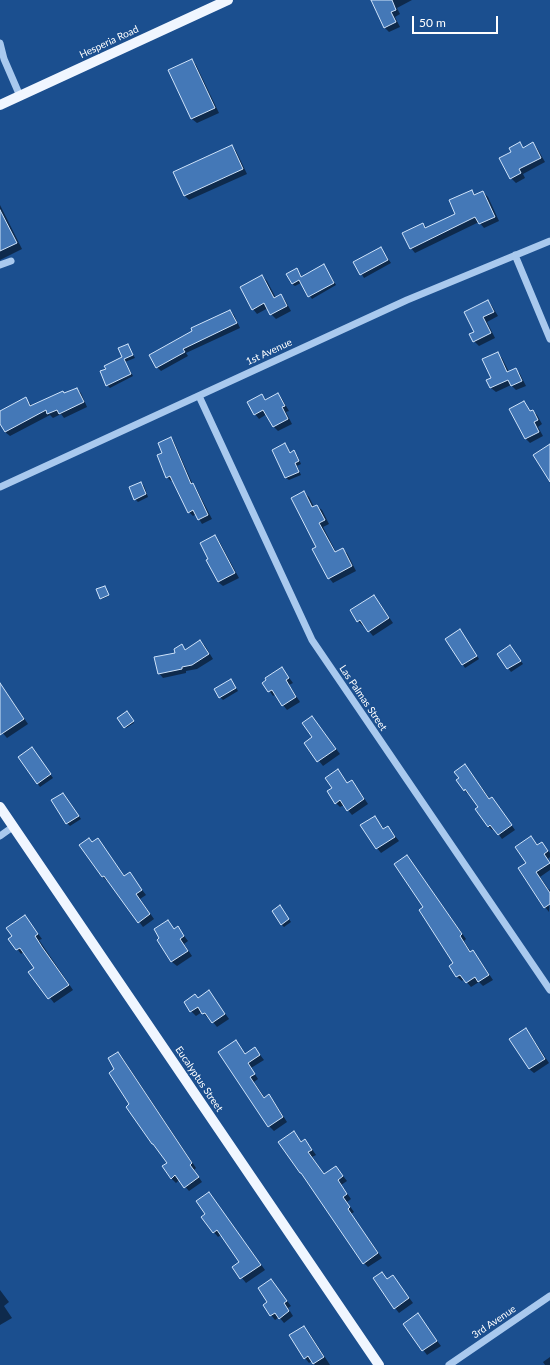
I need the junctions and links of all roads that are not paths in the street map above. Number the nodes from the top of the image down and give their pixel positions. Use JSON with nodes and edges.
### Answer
{"nodes":[{"id":1,"x":228,"y":0,"type":"edge"},
{"id":2,"x":0,"y":43,"type":"edge"},
{"id":3,"x":20,"y":96,"type":"junction"},
{"id":4,"x":0,"y":106,"type":"edge"},
{"id":5,"x":550,"y":241,"type":"edge"},
{"id":6,"x":515,"y":255,"type":"junction"},
{"id":7,"x":11,"y":261,"type":"dead end"},
{"id":8,"x":0,"y":265,"type":"edge"},
{"id":9,"x":550,"y":338,"type":"edge"},
{"id":10,"x":199,"y":396,"type":"junction"},
{"id":11,"x":0,"y":487,"type":"edge"},
{"id":12,"x":0,"y":806,"type":"edge"},
{"id":13,"x":14,"y":826,"type":"junction"},
{"id":14,"x":0,"y":836,"type":"edge"},
{"id":15,"x":550,"y":990,"type":"edge"},
{"id":16,"x":550,"y":1296,"type":"edge"},
{"id":17,"x":379,"y":1365,"type":"edge"},
{"id":18,"x":449,"y":1365,"type":"edge"}],
"edges":[{"from":1,"to":3,"type":"main road","name":"Hesperia Road"},
{"from":2,"to":3,"type":"street"},
{"from":3,"to":4,"type":"main road","name":"Hesperia Road"},
{"from":5,"to":6,"type":"street","name":"1st Avenue"},
{"from":6,"to":9,"type":"street"},
{"from":6,"to":10,"type":"street","name":"1st Avenue"},
{"from":7,"to":8,"type":"street"},
{"from":10,"to":11,"type":"street","name":"1st Avenue"},
{"from":10,"to":15,"type":"street","name":"Las Palmas Street"},
{"from":12,"to":13,"type":"main road","name":"Eucalyptus Street"},
{"from":13,"to":14,"type":"street"},
{"from":13,"to":17,"type":"main road","name":"Eucalyptus Street"},
{"from":16,"to":18,"type":"street","name":"3rd Avenue"}]}
